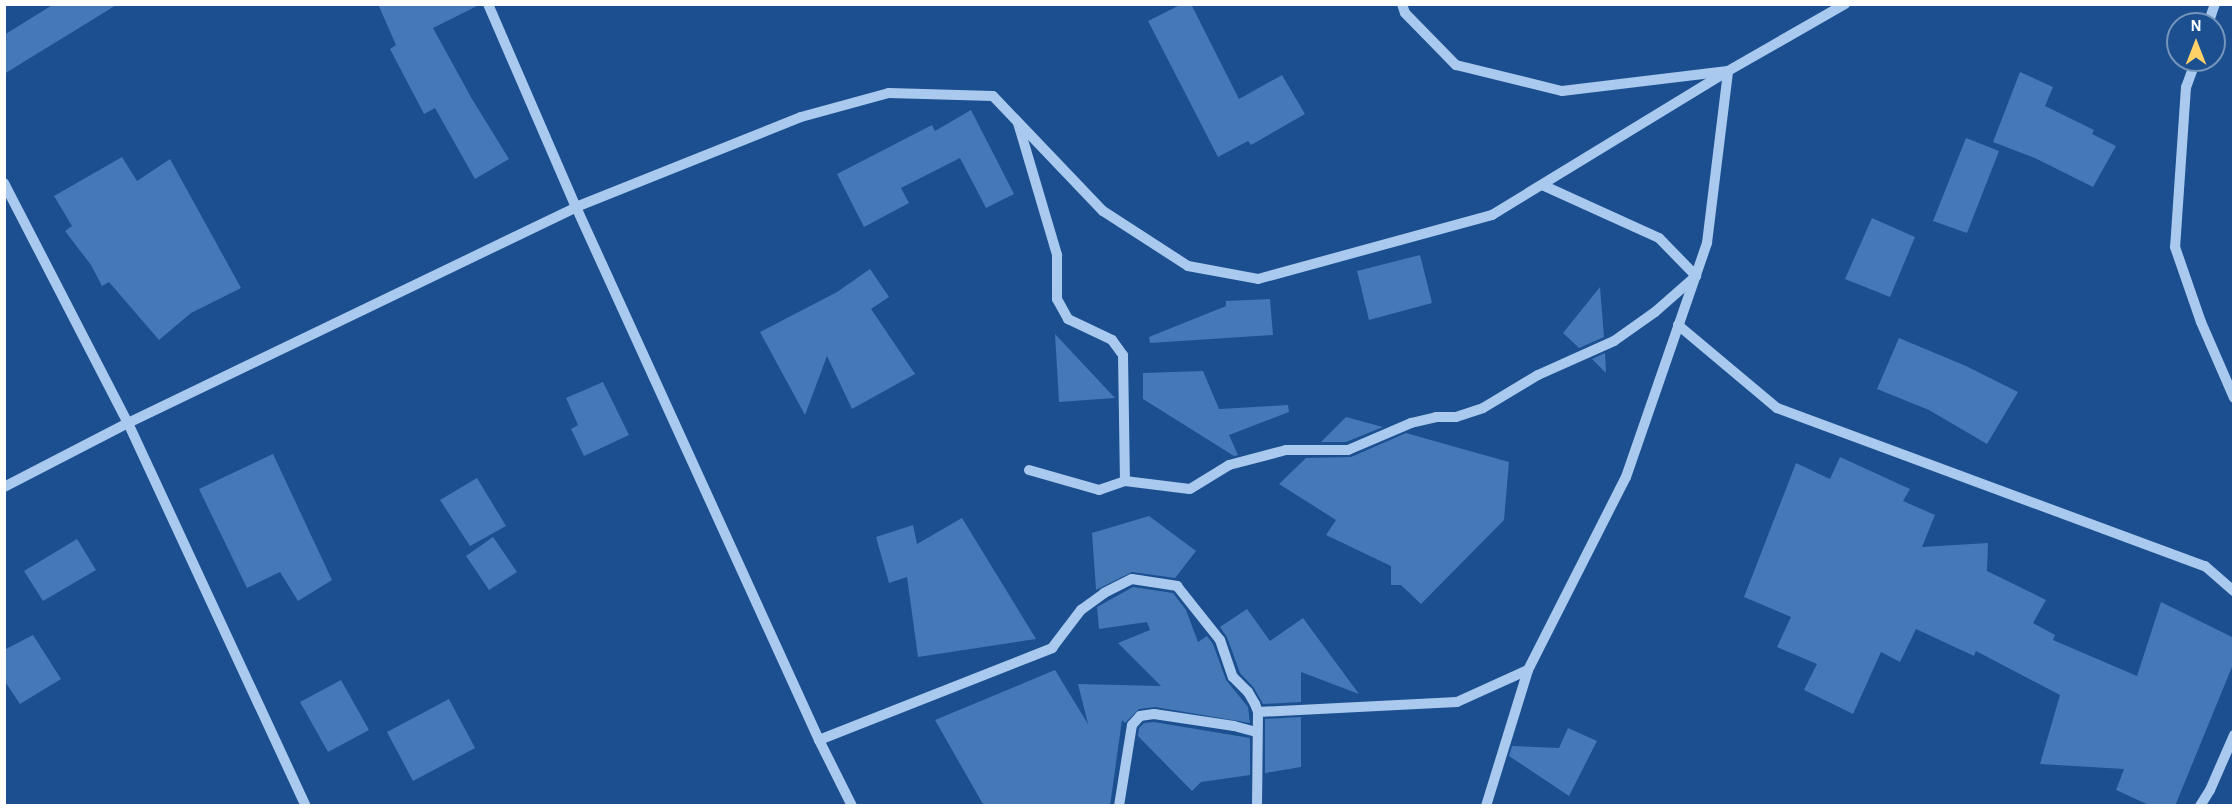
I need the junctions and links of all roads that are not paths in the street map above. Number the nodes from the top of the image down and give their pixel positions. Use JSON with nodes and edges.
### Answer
{"nodes":[{"id":1,"x":488,"y":4,"type":"edge"},
{"id":2,"x":1402,"y":4,"type":"edge"},
{"id":3,"x":1845,"y":4,"type":"edge"},
{"id":4,"x":1728,"y":71,"type":"junction"},
{"id":5,"x":2192,"y":72,"type":"edge"},
{"id":6,"x":1017,"y":122,"type":"junction"},
{"id":7,"x":4,"y":183,"type":"edge"},
{"id":8,"x":1542,"y":185,"type":"junction"},
{"id":9,"x":576,"y":207,"type":"junction"},
{"id":10,"x":1696,"y":276,"type":"junction"},
{"id":11,"x":1678,"y":326,"type":"junction"},
{"id":12,"x":2234,"y":398,"type":"edge"},
{"id":13,"x":128,"y":423,"type":"junction"},
{"id":14,"x":1029,"y":470,"type":"dead end"},
{"id":15,"x":1125,"y":482,"type":"junction"},
{"id":16,"x":4,"y":487,"type":"edge"},
{"id":17,"x":2234,"y":591,"type":"edge"},
{"id":18,"x":1528,"y":670,"type":"junction"},
{"id":19,"x":1258,"y":712,"type":"junction"},
{"id":20,"x":1257,"y":732,"type":"junction"},
{"id":21,"x":2234,"y":735,"type":"edge"},
{"id":22,"x":819,"y":740,"type":"junction"},
{"id":23,"x":1257,"y":804,"type":"edge"},
{"id":24,"x":306,"y":806,"type":"edge"},
{"id":25,"x":852,"y":806,"type":"edge"},
{"id":26,"x":1119,"y":806,"type":"edge"},
{"id":27,"x":1486,"y":806,"type":"edge"},
{"id":28,"x":2200,"y":806,"type":"edge"}],
"edges":[{"from":1,"to":9,"type":"street"},
{"from":2,"to":4,"type":"street"},
{"from":3,"to":4,"type":"street"},
{"from":4,"to":8,"type":"street"},
{"from":4,"to":10,"type":"street"},
{"from":5,"to":12,"type":"street"},
{"from":6,"to":8,"type":"street"},
{"from":6,"to":9,"type":"street"},
{"from":6,"to":15,"type":"street"},
{"from":7,"to":13,"type":"street"},
{"from":8,"to":10,"type":"street"},
{"from":9,"to":13,"type":"street"},
{"from":9,"to":22,"type":"street"},
{"from":10,"to":11,"type":"street"},
{"from":10,"to":15,"type":"street"},
{"from":11,"to":17,"type":"street"},
{"from":11,"to":18,"type":"street"},
{"from":13,"to":16,"type":"street"},
{"from":13,"to":24,"type":"street"},
{"from":14,"to":15,"type":"street"},
{"from":18,"to":19,"type":"street"},
{"from":18,"to":27,"type":"street"},
{"from":19,"to":20,"type":"street"},
{"from":19,"to":22,"type":"street"},
{"from":20,"to":23,"type":"street"},
{"from":20,"to":26,"type":"street"},
{"from":21,"to":28,"type":"street"},
{"from":22,"to":25,"type":"street"}]}
